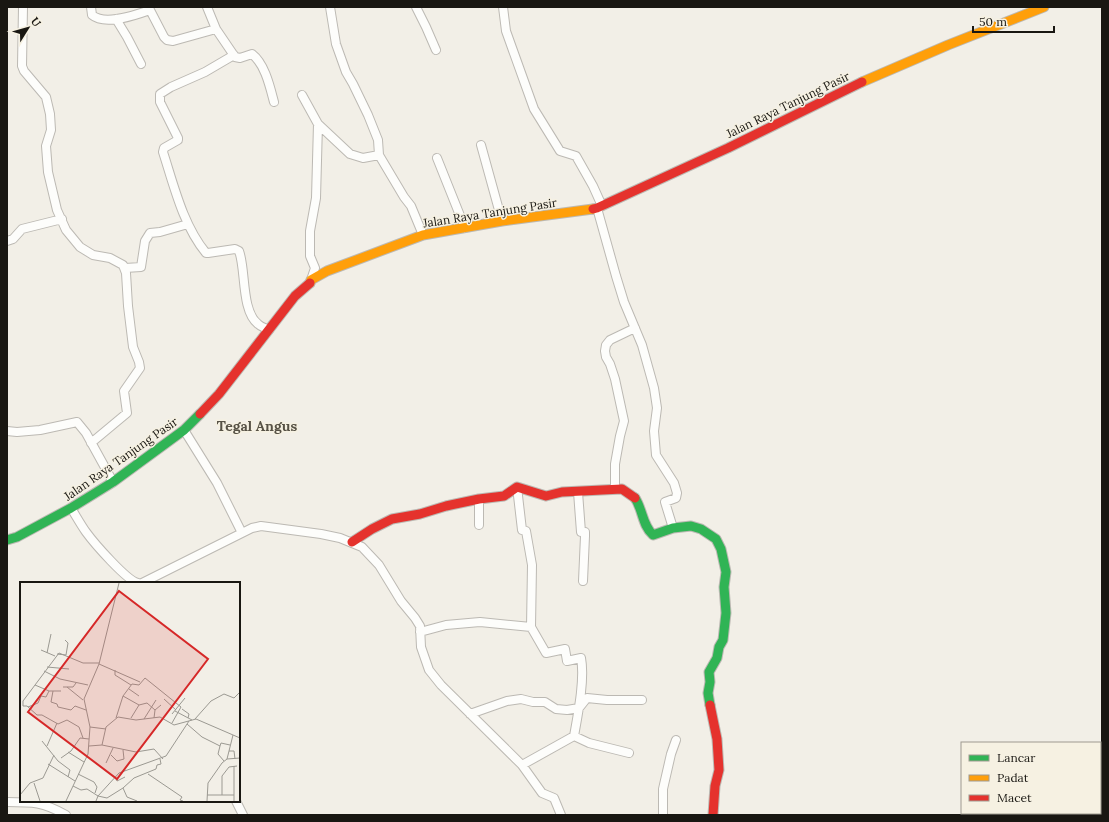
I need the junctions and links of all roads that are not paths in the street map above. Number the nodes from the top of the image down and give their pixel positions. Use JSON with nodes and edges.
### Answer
{"nodes":[{"id":1,"x":23,"y":7,"type":"edge"},
{"id":2,"x":91,"y":7,"type":"edge"},
{"id":3,"x":207,"y":7,"type":"edge"},
{"id":4,"x":330,"y":7,"type":"edge"},
{"id":5,"x":416,"y":7,"type":"edge"},
{"id":6,"x":503,"y":7,"type":"edge"},
{"id":7,"x":1044,"y":7,"type":"edge"},
{"id":8,"x":150,"y":8,"type":"edge"},
{"id":9,"x":116,"y":19,"type":"junction"},
{"id":10,"x":216,"y":29,"type":"junction"},
{"id":11,"x":436,"y":50,"type":"dead end"},
{"id":12,"x":234,"y":55,"type":"junction"},
{"id":13,"x":141,"y":64,"type":"dead end"},
{"id":14,"x":302,"y":95,"type":"dead end"},
{"id":15,"x":274,"y":102,"type":"dead end"},
{"id":16,"x":318,"y":124,"type":"junction"},
{"id":17,"x":481,"y":145,"type":"dead end"},
{"id":18,"x":379,"y":155,"type":"junction"},
{"id":19,"x":437,"y":158,"type":"dead end"},
{"id":20,"x":600,"y":207,"type":"junction"},
{"id":21,"x":62,"y":219,"type":"junction"},
{"id":22,"x":502,"y":221,"type":"junction"},
{"id":23,"x":188,"y":224,"type":"junction"},
{"id":24,"x":465,"y":228,"type":"junction"},
{"id":25,"x":423,"y":235,"type":"junction"},
{"id":26,"x":7,"y":241,"type":"edge"},
{"id":27,"x":125,"y":268,"type":"junction"},
{"id":28,"x":311,"y":280,"type":"junction"},
{"id":29,"x":635,"y":328,"type":"junction"},
{"id":30,"x":269,"y":330,"type":"junction"},
{"id":31,"x":184,"y":430,"type":"junction"},
{"id":32,"x":7,"y":431,"type":"edge"},
{"id":33,"x":91,"y":443,"type":"junction"},
{"id":34,"x":113,"y":482,"type":"junction"},
{"id":35,"x":517,"y":487,"type":"junction"},
{"id":36,"x":615,"y":488,"type":"junction"},
{"id":37,"x":578,"y":492,"type":"junction"},
{"id":38,"x":479,"y":499,"type":"junction"},
{"id":39,"x":71,"y":508,"type":"junction"},
{"id":40,"x":479,"y":525,"type":"dead end"},
{"id":41,"x":673,"y":528,"type":"junction"},
{"id":42,"x":242,"y":533,"type":"junction"},
{"id":43,"x":7,"y":540,"type":"edge"},
{"id":44,"x":352,"y":542,"type":"junction"},
{"id":45,"x":583,"y":581,"type":"dead end"},
{"id":46,"x":135,"y":582,"type":"edge"},
{"id":47,"x":144,"y":582,"type":"edge"},
{"id":48,"x":532,"y":626,"type":"junction"},
{"id":49,"x":420,"y":632,"type":"junction"},
{"id":50,"x":642,"y":700,"type":"dead end"},
{"id":51,"x":579,"y":708,"type":"junction"},
{"id":52,"x":470,"y":714,"type":"junction"},
{"id":53,"x":574,"y":736,"type":"junction"},
{"id":54,"x":676,"y":740,"type":"dead end"},
{"id":55,"x":629,"y":753,"type":"dead end"},
{"id":56,"x":522,"y":765,"type":"junction"},
{"id":57,"x":7,"y":802,"type":"edge"},
{"id":58,"x":236,"y":802,"type":"edge"},
{"id":59,"x":66,"y":815,"type":"edge"},
{"id":60,"x":243,"y":815,"type":"edge"},
{"id":61,"x":562,"y":815,"type":"edge"},
{"id":62,"x":663,"y":815,"type":"edge"},
{"id":63,"x":712,"y":815,"type":"edge"}],
"edges":[{"from":1,"to":21,"type":"street"},
{"from":2,"to":9,"type":"street"},
{"from":3,"to":10,"type":"street"},
{"from":4,"to":18,"type":"street"},
{"from":5,"to":11,"type":"street"},
{"from":6,"to":20,"type":"street"},
{"from":7,"to":20,"type":"street","name":"Jalan Raya Tanjung Pasir"},
{"from":8,"to":9,"type":"street"},
{"from":8,"to":10,"type":"street"},
{"from":9,"to":13,"type":"street"},
{"from":10,"to":12,"type":"street"},
{"from":12,"to":15,"type":"street"},
{"from":12,"to":23,"type":"street"},
{"from":14,"to":16,"type":"street"},
{"from":16,"to":18,"type":"street"},
{"from":16,"to":28,"type":"street"},
{"from":17,"to":22,"type":"street"},
{"from":18,"to":25,"type":"street"},
{"from":19,"to":24,"type":"street"},
{"from":20,"to":22,"type":"street","name":"Jalan Raya Tanjung Pasir"},
{"from":20,"to":29,"type":"street"},
{"from":21,"to":26,"type":"street"},
{"from":21,"to":27,"type":"street"},
{"from":22,"to":24,"type":"street","name":"Jalan Raya Tanjung Pasir"},
{"from":23,"to":27,"type":"street"},
{"from":23,"to":30,"type":"street"},
{"from":24,"to":25,"type":"street","name":"Jalan Raya Tanjung Pasir"},
{"from":25,"to":28,"type":"street","name":"Jalan Raya Tanjung Pasir"},
{"from":27,"to":33,"type":"street"},
{"from":28,"to":30,"type":"street","name":"Jalan Raya Tanjung Pasir"},
{"from":29,"to":36,"type":"street"},
{"from":29,"to":41,"type":"street"},
{"from":30,"to":31,"type":"street","name":"Jalan Raya Tanjung Pasir"},
{"from":31,"to":34,"type":"street","name":"Jalan Raya Tanjung Pasir"},
{"from":31,"to":42,"type":"street"},
{"from":32,"to":33,"type":"street"},
{"from":33,"to":34,"type":"street"},
{"from":34,"to":39,"type":"street","name":"Jalan Raya Tanjung Pasir"},
{"from":35,"to":37,"type":"street"},
{"from":35,"to":38,"type":"street"},
{"from":35,"to":48,"type":"street"},
{"from":36,"to":37,"type":"street"},
{"from":36,"to":41,"type":"street"},
{"from":37,"to":45,"type":"street"},
{"from":38,"to":40,"type":"street"},
{"from":38,"to":44,"type":"street"},
{"from":39,"to":43,"type":"street","name":"Jalan Raya Tanjung Pasir"},
{"from":39,"to":46,"type":"street"},
{"from":41,"to":63,"type":"street"},
{"from":42,"to":44,"type":"street"},
{"from":42,"to":47,"type":"street"},
{"from":44,"to":49,"type":"street"},
{"from":48,"to":49,"type":"street"},
{"from":48,"to":51,"type":"street"},
{"from":49,"to":52,"type":"street"},
{"from":50,"to":51,"type":"street"},
{"from":51,"to":52,"type":"street"},
{"from":51,"to":53,"type":"street"},
{"from":52,"to":56,"type":"street"},
{"from":53,"to":55,"type":"street"},
{"from":53,"to":56,"type":"street"},
{"from":54,"to":62,"type":"street"},
{"from":56,"to":61,"type":"street"},
{"from":57,"to":59,"type":"street"},
{"from":58,"to":60,"type":"street"}]}
